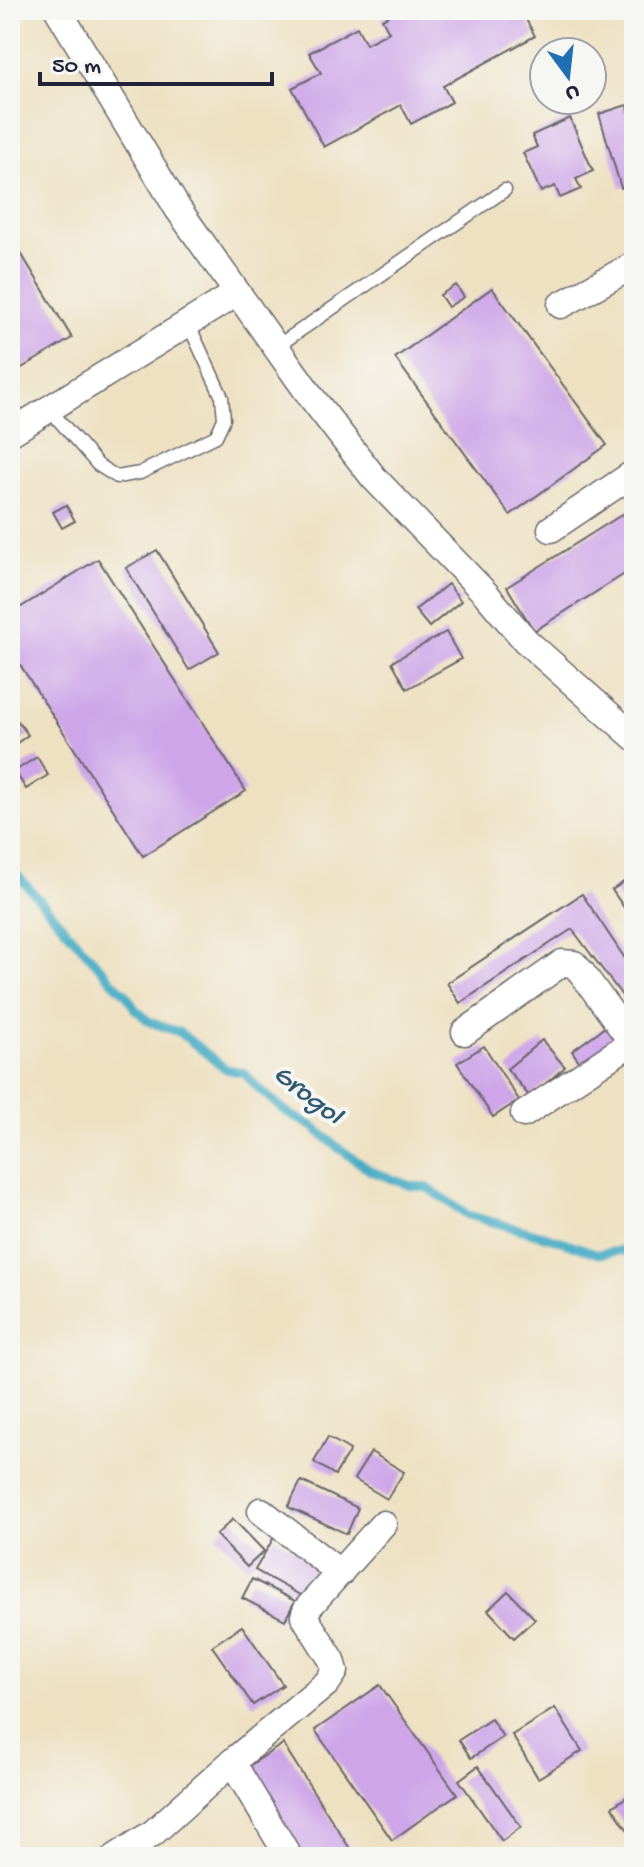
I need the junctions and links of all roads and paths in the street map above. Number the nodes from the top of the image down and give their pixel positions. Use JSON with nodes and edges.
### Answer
{"nodes":[{"id":1,"x":55,"y":13,"type":"edge"},
{"id":2,"x":505,"y":190,"type":"dead end"},
{"id":3,"x":634,"y":265,"type":"edge"},
{"id":4,"x":237,"y":293,"type":"junction"},
{"id":5,"x":561,"y":305,"type":"dead end"},
{"id":6,"x":188,"y":323,"type":"junction"},
{"id":7,"x":276,"y":347,"type":"junction"},
{"id":8,"x":49,"y":409,"type":"junction"},
{"id":9,"x":10,"y":433,"type":"edge"},
{"id":10,"x":634,"y":473,"type":"edge"},
{"id":11,"x":551,"y":529,"type":"dead end"},
{"id":12,"x":634,"y":737,"type":"edge"},
{"id":13,"x":465,"y":1032,"type":"dead end"},
{"id":14,"x":633,"y":1042,"type":"edge"},
{"id":15,"x":524,"y":1114,"type":"dead end"},
{"id":16,"x":261,"y":1511,"type":"dead end"},
{"id":17,"x":383,"y":1524,"type":"dead end"},
{"id":18,"x":340,"y":1573,"type":"junction"},
{"id":19,"x":232,"y":1762,"type":"junction"},
{"id":20,"x":116,"y":1857,"type":"edge"},
{"id":21,"x":289,"y":1857,"type":"edge"}],
"edges":[{"from":1,"to":4,"type":"street"},
{"from":2,"to":7,"type":"lane"},
{"from":3,"to":5,"type":"street"},
{"from":4,"to":6,"type":"street"},
{"from":4,"to":7,"type":"street"},
{"from":6,"to":8,"type":"street"},
{"from":6,"to":8,"type":"lane"},
{"from":7,"to":12,"type":"street"},
{"from":8,"to":9,"type":"street"},
{"from":10,"to":11,"type":"street"},
{"from":13,"to":14,"type":"street"},
{"from":14,"to":15,"type":"street"},
{"from":16,"to":18,"type":"street"},
{"from":17,"to":18,"type":"street"},
{"from":18,"to":19,"type":"street"},
{"from":19,"to":20,"type":"street"},
{"from":19,"to":21,"type":"street"}]}
